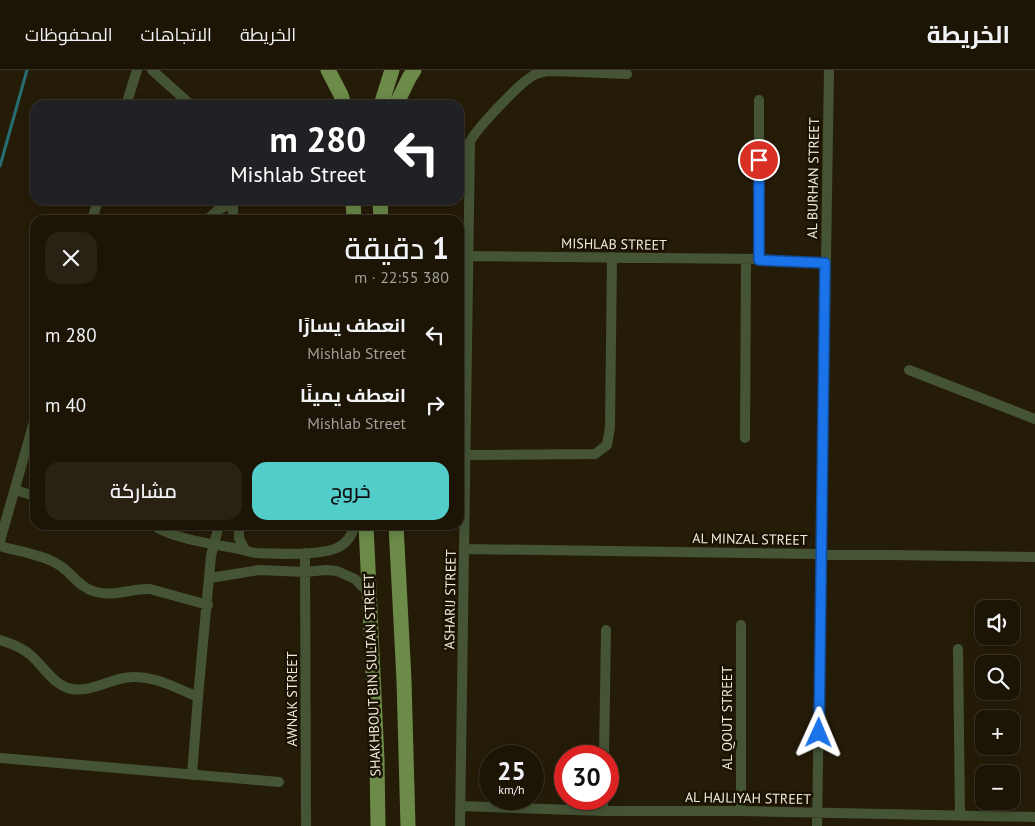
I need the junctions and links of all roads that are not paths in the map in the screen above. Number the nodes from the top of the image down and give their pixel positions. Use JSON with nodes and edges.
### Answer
{"nodes":[{"id":1,"x":137,"y":70,"type":"edge"},
{"id":2,"x":152,"y":70,"type":"edge"},
{"id":3,"x":328,"y":70,"type":"edge"},
{"id":4,"x":392,"y":70,"type":"edge"},
{"id":5,"x":414,"y":70,"type":"edge"},
{"id":6,"x":828,"y":70,"type":"edge"},
{"id":7,"x":627,"y":74,"type":"dead end"},
{"id":8,"x":128,"y":100,"type":"edge"},
{"id":9,"x":185,"y":100,"type":"edge"},
{"id":10,"x":342,"y":100,"type":"edge"},
{"id":11,"x":383,"y":100,"type":"edge"},
{"id":12,"x":398,"y":100,"type":"edge"},
{"id":13,"x":759,"y":100,"type":"dead end"},
{"id":14,"x":468,"y":256,"type":"junction"},
{"id":15,"x":612,"y":257,"type":"junction"},
{"id":16,"x":746,"y":260,"type":"junction"},
{"id":17,"x":759,"y":260,"type":"junction"},
{"id":18,"x":825,"y":263,"type":"junction"},
{"id":19,"x":909,"y":370,"type":"dead end"},
{"id":20,"x":1035,"y":419,"type":"edge"},
{"id":21,"x":30,"y":436,"type":"edge"},
{"id":22,"x":745,"y":438,"type":"dead end"},
{"id":23,"x":466,"y":454,"type":"junction"},
{"id":24,"x":15,"y":490,"type":"junction"},
{"id":25,"x":30,"y":494,"type":"edge"},
{"id":26,"x":162,"y":530,"type":"edge"},
{"id":27,"x":218,"y":530,"type":"edge"},
{"id":28,"x":239,"y":530,"type":"edge"},
{"id":29,"x":353,"y":530,"type":"edge"},
{"id":30,"x":366,"y":530,"type":"edge"},
{"id":31,"x":396,"y":530,"type":"edge"},
{"id":32,"x":0,"y":541,"type":"edge"},
{"id":33,"x":214,"y":544,"type":"junction"},
{"id":34,"x":0,"y":546,"type":"edge"},
{"id":35,"x":465,"y":549,"type":"junction"},
{"id":36,"x":248,"y":551,"type":"junction"},
{"id":37,"x":304,"y":553,"type":"junction"},
{"id":38,"x":822,"y":553,"type":"junction"},
{"id":39,"x":1035,"y":557,"type":"edge"},
{"id":40,"x":250,"y":570,"type":"junction"},
{"id":41,"x":305,"y":572,"type":"junction"},
{"id":42,"x":210,"y":578,"type":"junction"},
{"id":43,"x":369,"y":593,"type":"junction"},
{"id":44,"x":208,"y":605,"type":"junction"},
{"id":45,"x":741,"y":625,"type":"dead end"},
{"id":46,"x":606,"y":630,"type":"dead end"},
{"id":47,"x":0,"y":640,"type":"edge"},
{"id":48,"x":958,"y":649,"type":"dead end"},
{"id":49,"x":198,"y":697,"type":"junction"},
{"id":50,"x":604,"y":745,"type":"edge"},
{"id":51,"x":0,"y":758,"type":"edge"},
{"id":52,"x":376,"y":759,"type":"junction"},
{"id":53,"x":192,"y":775,"type":"junction"},
{"id":54,"x":279,"y":782,"type":"dead end"},
{"id":55,"x":461,"y":806,"type":"junction"},
{"id":56,"x":603,"y":811,"type":"joint"},
{"id":57,"x":741,"y":811,"type":"junction"},
{"id":58,"x":817,"y":813,"type":"junction"},
{"id":59,"x":960,"y":816,"type":"junction"},
{"id":60,"x":1035,"y":817,"type":"edge"},
{"id":61,"x":306,"y":826,"type":"edge"},
{"id":62,"x":371,"y":826,"type":"edge"},
{"id":63,"x":378,"y":826,"type":"edge"},
{"id":64,"x":408,"y":826,"type":"edge"},
{"id":65,"x":460,"y":826,"type":"edge"},
{"id":66,"x":817,"y":826,"type":"edge"}],
"edges":[{"from":1,"to":8,"type":"street"},
{"from":2,"to":9,"type":"street"},
{"from":3,"to":10,"type":"main road"},
{"from":4,"to":11,"type":"main road"},
{"from":5,"to":12,"type":"main road"},
{"from":6,"to":18,"type":"street","name":"AL BURHAN STREET"},
{"from":7,"to":14,"type":"street","name":"'ASHARIJ STREET"},
{"from":13,"to":17,"type":"street"},
{"from":14,"to":15,"type":"street","name":"MISHLAB STREET"},
{"from":14,"to":23,"type":"street","name":"'ASHARIJ STREET"},
{"from":15,"to":16,"type":"street","name":"MISHLAB STREET"},
{"from":15,"to":23,"type":"street"},
{"from":16,"to":17,"type":"street","name":"MISHLAB STREET"},
{"from":16,"to":22,"type":"street"},
{"from":17,"to":18,"type":"street","name":"MISHLAB STREET"},
{"from":18,"to":38,"type":"street","name":"AL BURHAN STREET"},
{"from":19,"to":20,"type":"street"},
{"from":21,"to":24,"type":"street"},
{"from":23,"to":35,"type":"street","name":"'ASHARIJ STREET"},
{"from":24,"to":25,"type":"street"},
{"from":24,"to":32,"type":"street"},
{"from":26,"to":33,"type":"street"},
{"from":27,"to":33,"type":"street"},
{"from":28,"to":36,"type":"street"},
{"from":29,"to":37,"type":"street"},
{"from":30,"to":43,"type":"main road","name":"SHAKHBOUT BIN SULTAN STREET"},
{"from":31,"to":64,"type":"main road"},
{"from":33,"to":36,"type":"street"},
{"from":33,"to":42,"type":"street"},
{"from":34,"to":44,"type":"street"},
{"from":35,"to":38,"type":"street","name":"AL MINZAL STREET"},
{"from":35,"to":55,"type":"street","name":"'ASHARIJ STREET"},
{"from":36,"to":37,"type":"street"},
{"from":36,"to":40,"type":"street"},
{"from":37,"to":41,"type":"street","name":"AWNAK STREET"},
{"from":38,"to":39,"type":"street","name":"AL MINZAL STREET"},
{"from":38,"to":58,"type":"street","name":"AL BURHAN STREET"},
{"from":40,"to":41,"type":"street"},
{"from":40,"to":42,"type":"street"},
{"from":41,"to":43,"type":"street"},
{"from":41,"to":61,"type":"street","name":"AWNAK STREET"},
{"from":42,"to":44,"type":"street"},
{"from":43,"to":52,"type":"main road","name":"SHAKHBOUT BIN SULTAN STREET"},
{"from":44,"to":49,"type":"street"},
{"from":45,"to":57,"type":"street","name":"AL QOUT STREET"},
{"from":46,"to":50,"type":"street"},
{"from":47,"to":49,"type":"street"},
{"from":48,"to":59,"type":"street"},
{"from":49,"to":53,"type":"street"},
{"from":51,"to":53,"type":"street"},
{"from":52,"to":62,"type":"street"},
{"from":52,"to":63,"type":"main road","name":"SHAKHBOUT BIN SULTAN STREET"},
{"from":53,"to":54,"type":"street"},
{"from":55,"to":56,"type":"street","name":"AL HAJLIYAH STREET"},
{"from":55,"to":65,"type":"street","name":"'ASHARIJ STREET"},
{"from":56,"to":57,"type":"street","name":"AL HAJLIYAH STREET"},
{"from":57,"to":58,"type":"street","name":"AL HAJLIYAH STREET"},
{"from":58,"to":59,"type":"street","name":"AL HAJLIYAH STREET"},
{"from":58,"to":66,"type":"street","name":"AL BURHAN STREET"},
{"from":59,"to":60,"type":"street","name":"AL HAJLIYAH STREET"}]}
